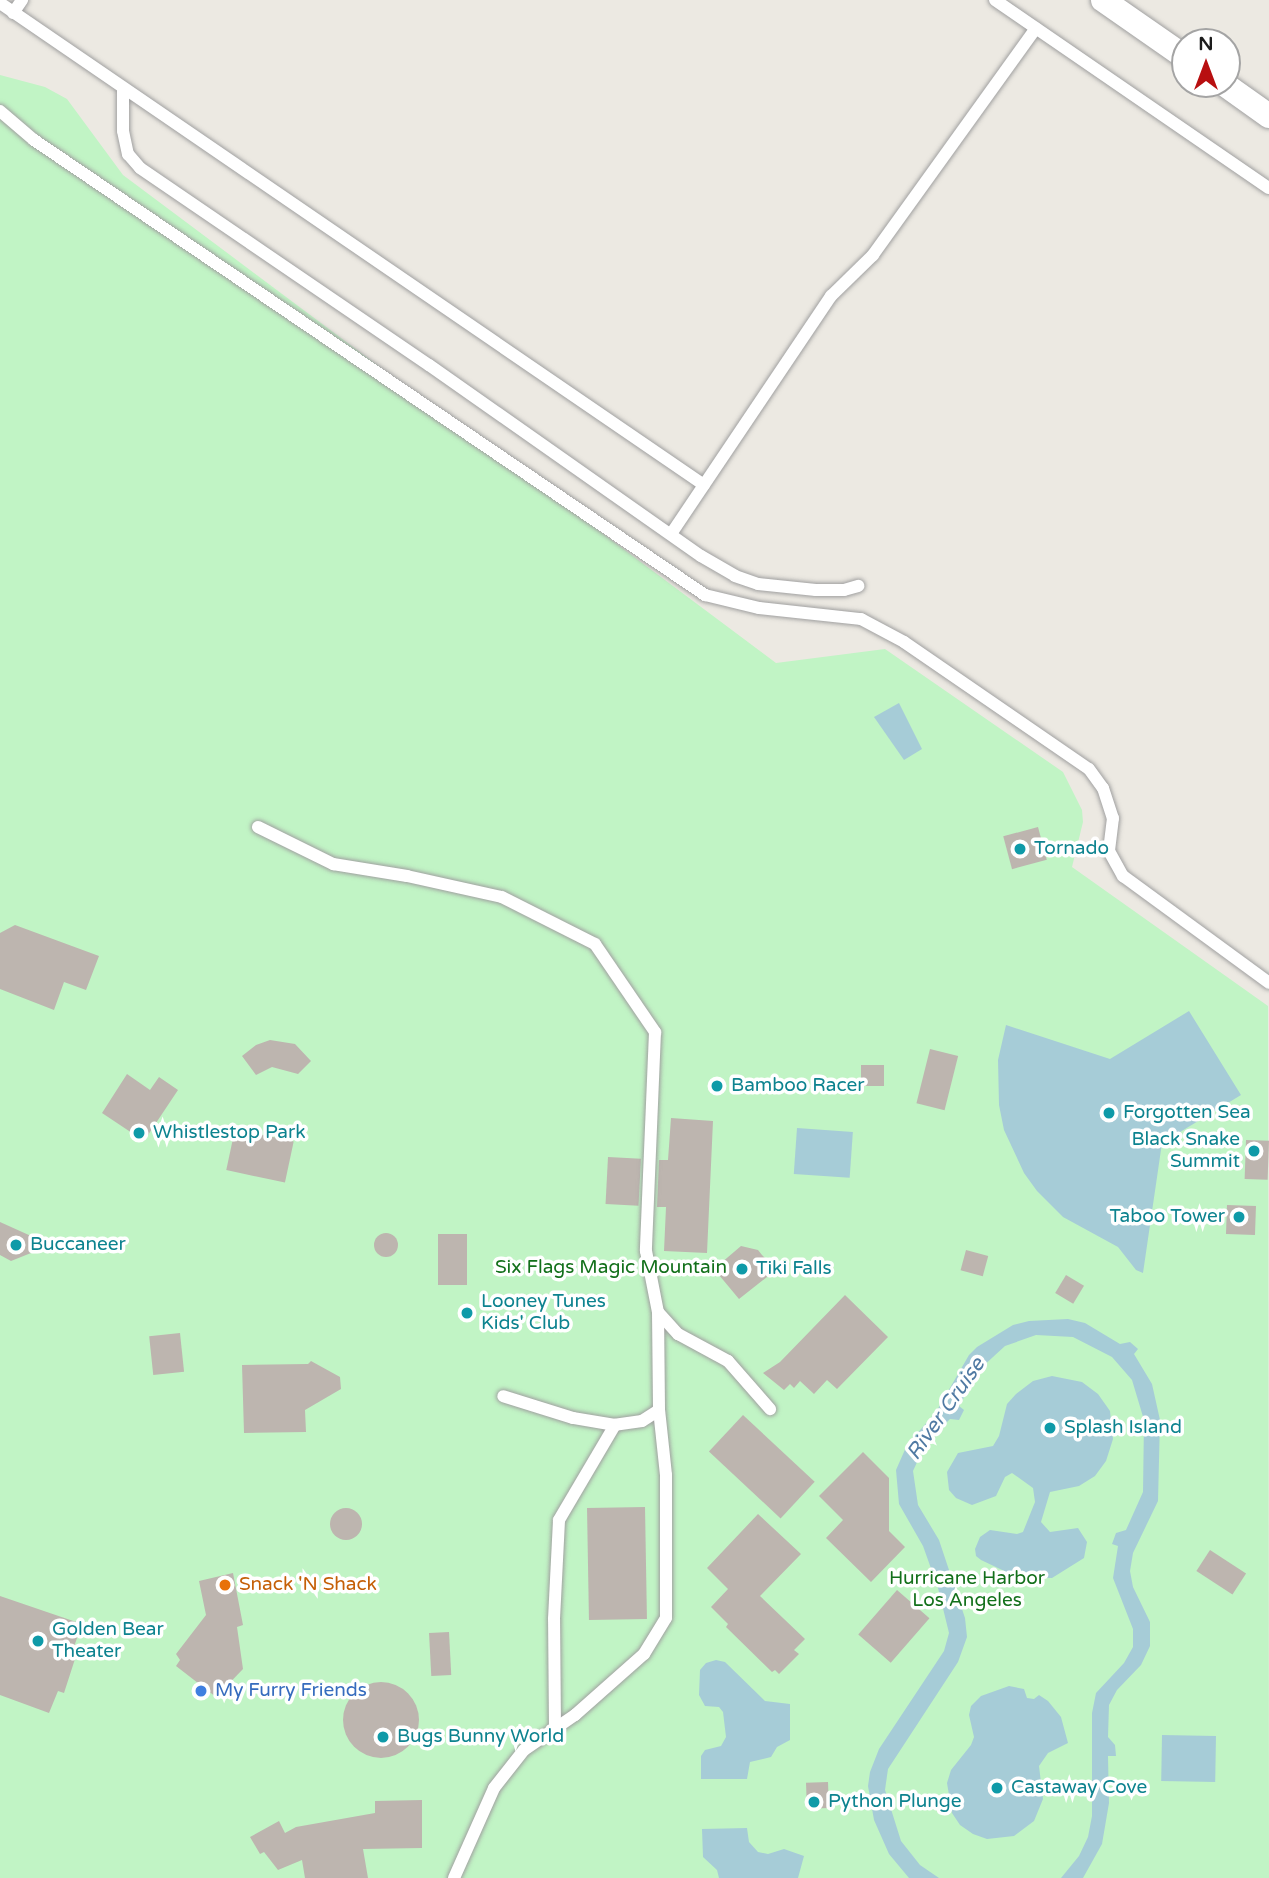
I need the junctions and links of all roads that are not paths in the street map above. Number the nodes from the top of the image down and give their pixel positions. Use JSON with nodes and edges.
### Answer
{"nodes":[{"id":1,"x":22,"y":0,"type":"edge"},
{"id":2,"x":995,"y":0,"type":"edge"},
{"id":3,"x":1103,"y":0,"type":"edge"},
{"id":4,"x":0,"y":3,"type":"edge"},
{"id":5,"x":13,"y":13,"type":"junction"},
{"id":6,"x":1036,"y":28,"type":"junction"},
{"id":7,"x":1171,"y":47,"type":"edge"},
{"id":8,"x":123,"y":88,"type":"junction"},
{"id":9,"x":1241,"y":96,"type":"edge"},
{"id":10,"x":0,"y":111,"type":"edge"},
{"id":11,"x":1269,"y":116,"type":"edge"},
{"id":12,"x":1269,"y":188,"type":"edge"},
{"id":13,"x":704,"y":485,"type":"junction"},
{"id":14,"x":671,"y":534,"type":"junction"},
{"id":15,"x":858,"y":586,"type":"dead end"},
{"id":16,"x":258,"y":827,"type":"dead end"},
{"id":17,"x":1269,"y":983,"type":"edge"},
{"id":18,"x":658,"y":1312,"type":"junction"},
{"id":19,"x":503,"y":1396,"type":"dead end"},
{"id":20,"x":771,"y":1409,"type":"dead end"},
{"id":21,"x":659,"y":1410,"type":"junction"},
{"id":22,"x":615,"y":1425,"type":"junction"},
{"id":23,"x":555,"y":1728,"type":"junction"},
{"id":24,"x":454,"y":1878,"type":"edge"}],
"edges":[{"from":1,"to":5,"type":"lane"},
{"from":2,"to":6,"type":"lane"},
{"from":3,"to":7,"type":"street"},
{"from":4,"to":5,"type":"lane"},
{"from":5,"to":8,"type":"lane"},
{"from":6,"to":12,"type":"lane"},
{"from":6,"to":13,"type":"lane"},
{"from":8,"to":13,"type":"lane"},
{"from":8,"to":14,"type":"lane"},
{"from":9,"to":11,"type":"street"},
{"from":10,"to":17,"type":"lane"},
{"from":13,"to":14,"type":"lane"},
{"from":14,"to":15,"type":"lane"},
{"from":16,"to":18,"type":"lane"},
{"from":18,"to":20,"type":"lane"},
{"from":18,"to":21,"type":"lane"},
{"from":19,"to":22,"type":"lane"},
{"from":21,"to":22,"type":"lane"},
{"from":21,"to":23,"type":"lane"},
{"from":22,"to":23,"type":"lane"},
{"from":23,"to":24,"type":"lane"}]}
